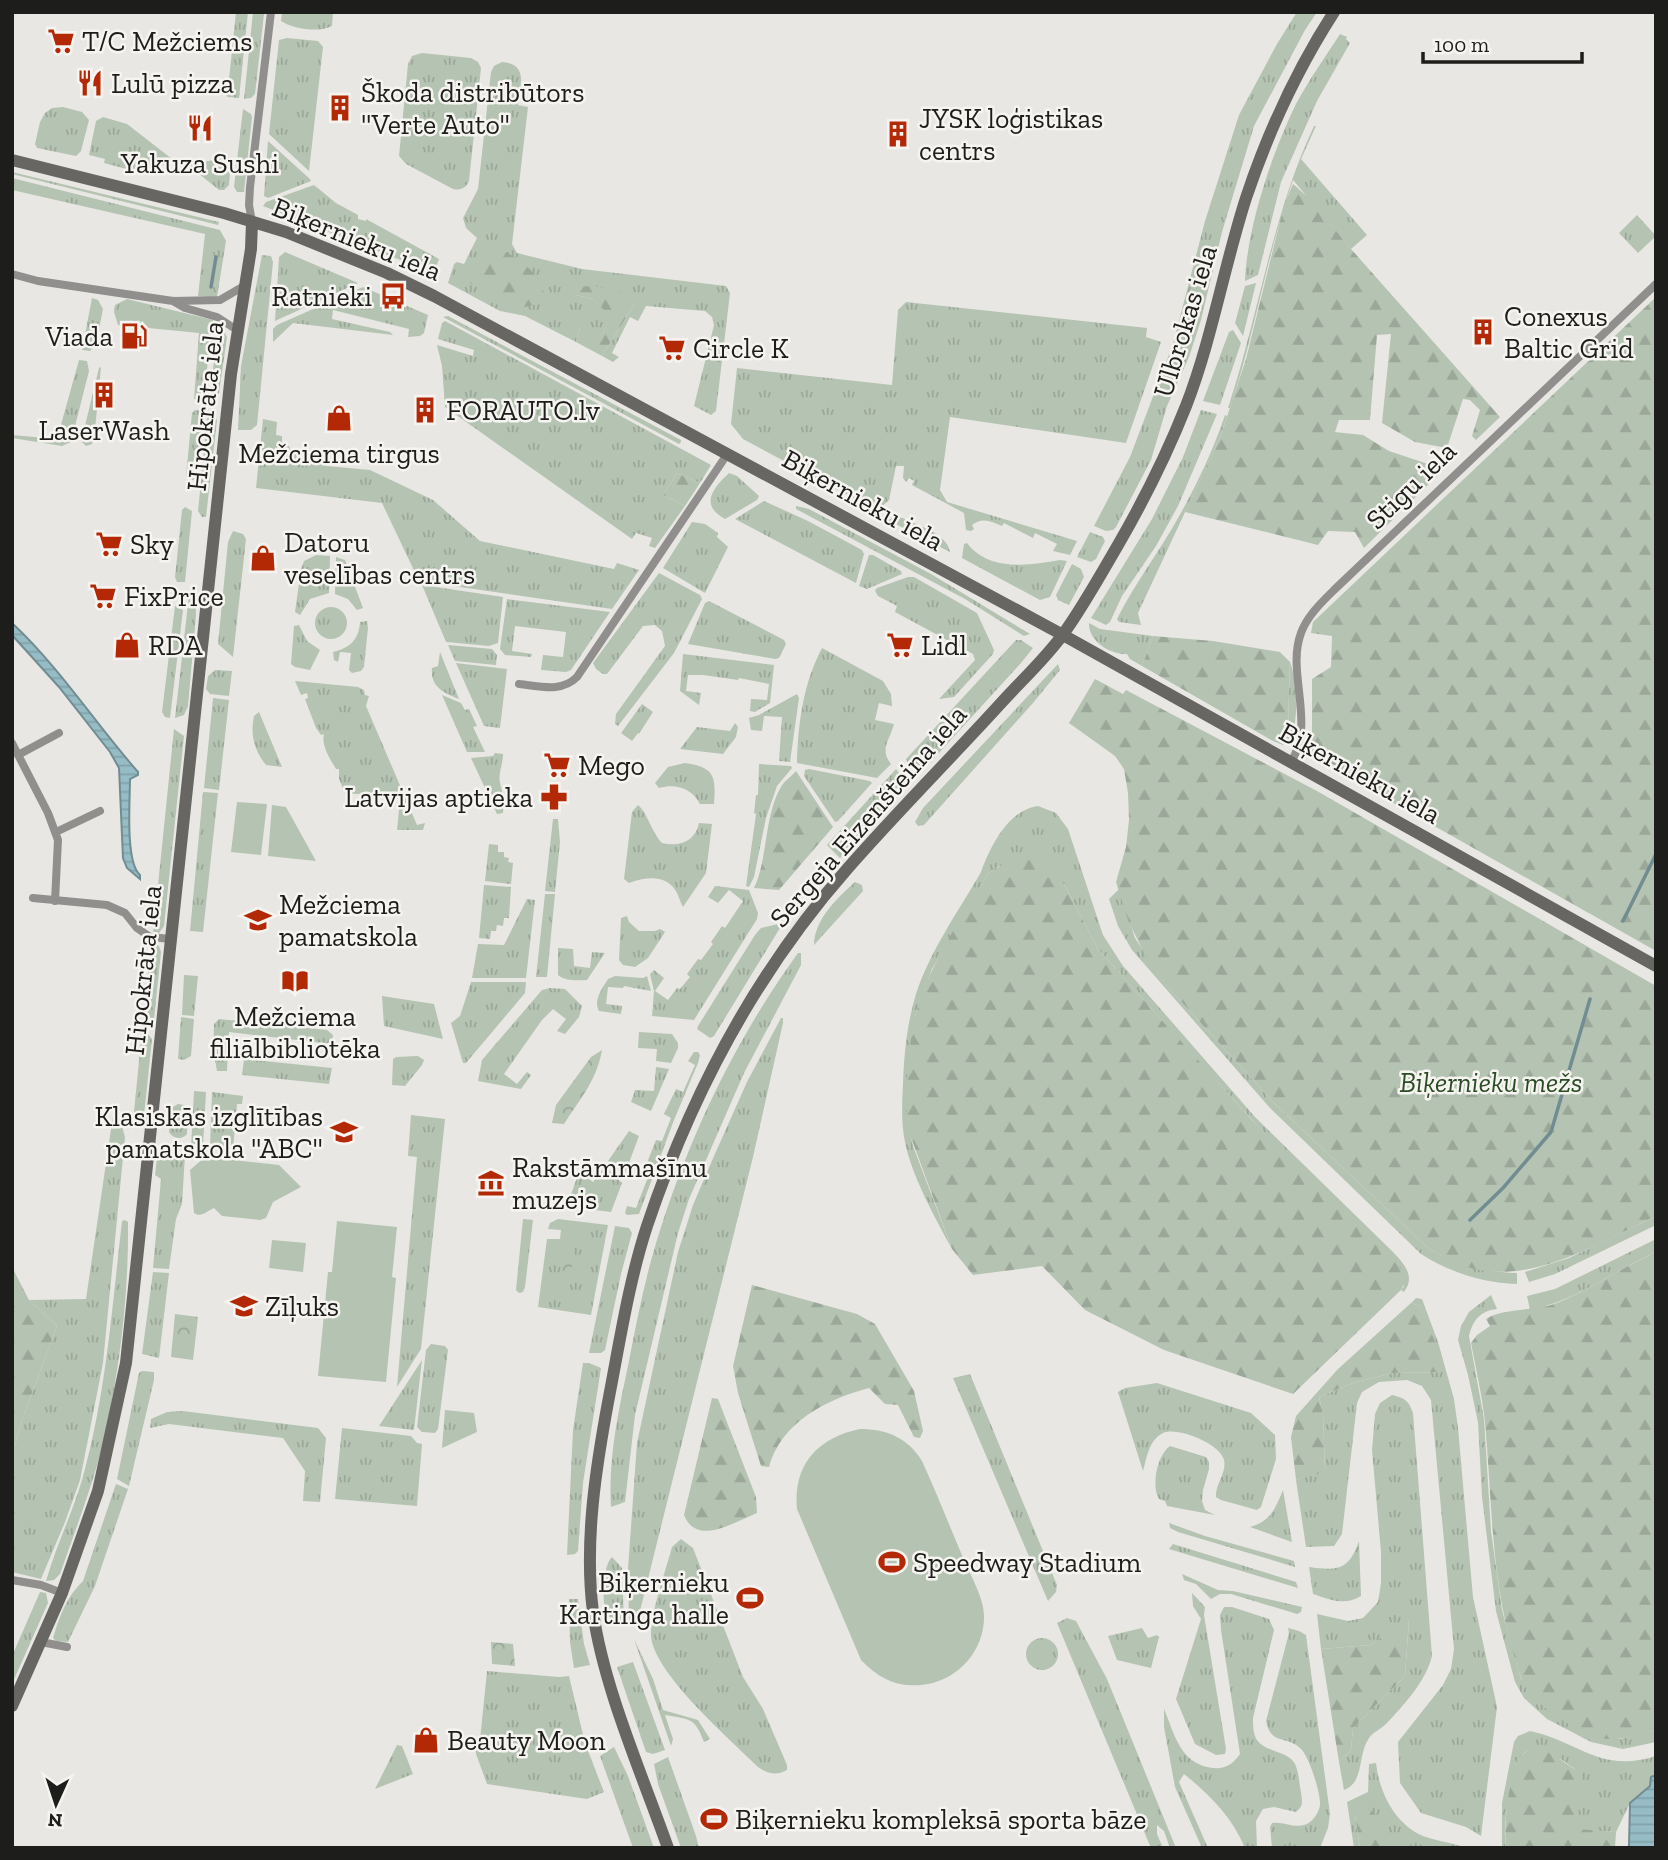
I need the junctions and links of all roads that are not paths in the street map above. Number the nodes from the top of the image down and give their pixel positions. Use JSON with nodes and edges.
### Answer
{"nodes":[{"id":1,"x":271,"y":12,"type":"edge"},
{"id":2,"x":1334,"y":12,"type":"edge"},
{"id":3,"x":12,"y":160,"type":"edge"},
{"id":4,"x":252,"y":222,"type":"junction"},
{"id":5,"x":12,"y":274,"type":"edge"},
{"id":6,"x":1656,"y":284,"type":"edge"},
{"id":7,"x":244,"y":286,"type":"junction"},
{"id":8,"x":173,"y":301,"type":"junction"},
{"id":9,"x":237,"y":330,"type":"junction"},
{"id":10,"x":728,"y":453,"type":"junction"},
{"id":11,"x":1063,"y":635,"type":"junction"},
{"id":12,"x":519,"y":684,"type":"dead end"},
{"id":13,"x":59,"y":733,"type":"dead end"},
{"id":14,"x":12,"y":743,"type":"edge"},
{"id":15,"x":19,"y":755,"type":"junction"},
{"id":16,"x":1291,"y":762,"type":"junction"},
{"id":17,"x":100,"y":811,"type":"dead end"},
{"id":18,"x":56,"y":832,"type":"junction"},
{"id":19,"x":33,"y":898,"type":"dead end"},
{"id":20,"x":55,"y":901,"type":"junction"},
{"id":21,"x":170,"y":939,"type":"junction"},
{"id":22,"x":1656,"y":966,"type":"edge"},
{"id":23,"x":12,"y":1580,"type":"edge"},
{"id":24,"x":62,"y":1593,"type":"junction"},
{"id":25,"x":41,"y":1642,"type":"junction"},
{"id":26,"x":67,"y":1647,"type":"dead end"},
{"id":27,"x":12,"y":1706,"type":"edge"},
{"id":28,"x":668,"y":1848,"type":"edge"}],
"edges":[{"from":1,"to":4,"type":"street"},
{"from":2,"to":11,"type":"street","name":"Ulbrokas iela"},
{"from":3,"to":4,"type":"street","name":"Biķernieku iela"},
{"from":4,"to":7,"type":"street","name":"Hipokrāta iela"},
{"from":4,"to":10,"type":"street","name":"Biķernieku iela"},
{"from":5,"to":8,"type":"street"},
{"from":6,"to":16,"type":"street","name":"Stigu iela"},
{"from":7,"to":8,"type":"street"},
{"from":7,"to":9,"type":"street","name":"Hipokrāta iela"},
{"from":8,"to":9,"type":"street"},
{"from":9,"to":21,"type":"street","name":"Hipokrāta iela"},
{"from":10,"to":11,"type":"street","name":"Biķernieku iela"},
{"from":10,"to":12,"type":"street"},
{"from":11,"to":16,"type":"street","name":"Biķernieku iela"},
{"from":11,"to":28,"type":"street","name":"Sergeja Eizenšteina iela"},
{"from":13,"to":15,"type":"street"},
{"from":14,"to":15,"type":"street"},
{"from":15,"to":18,"type":"street"},
{"from":16,"to":22,"type":"street","name":"Biķernieku iela"},
{"from":17,"to":18,"type":"street"},
{"from":18,"to":20,"type":"street"},
{"from":19,"to":20,"type":"street"},
{"from":20,"to":21,"type":"street"},
{"from":21,"to":24,"type":"street","name":"Hipokrāta iela"},
{"from":23,"to":24,"type":"street"},
{"from":24,"to":25,"type":"street","name":"Hipokrāta iela"},
{"from":25,"to":26,"type":"street"},
{"from":25,"to":27,"type":"street","name":"Hipokrāta iela"}]}
